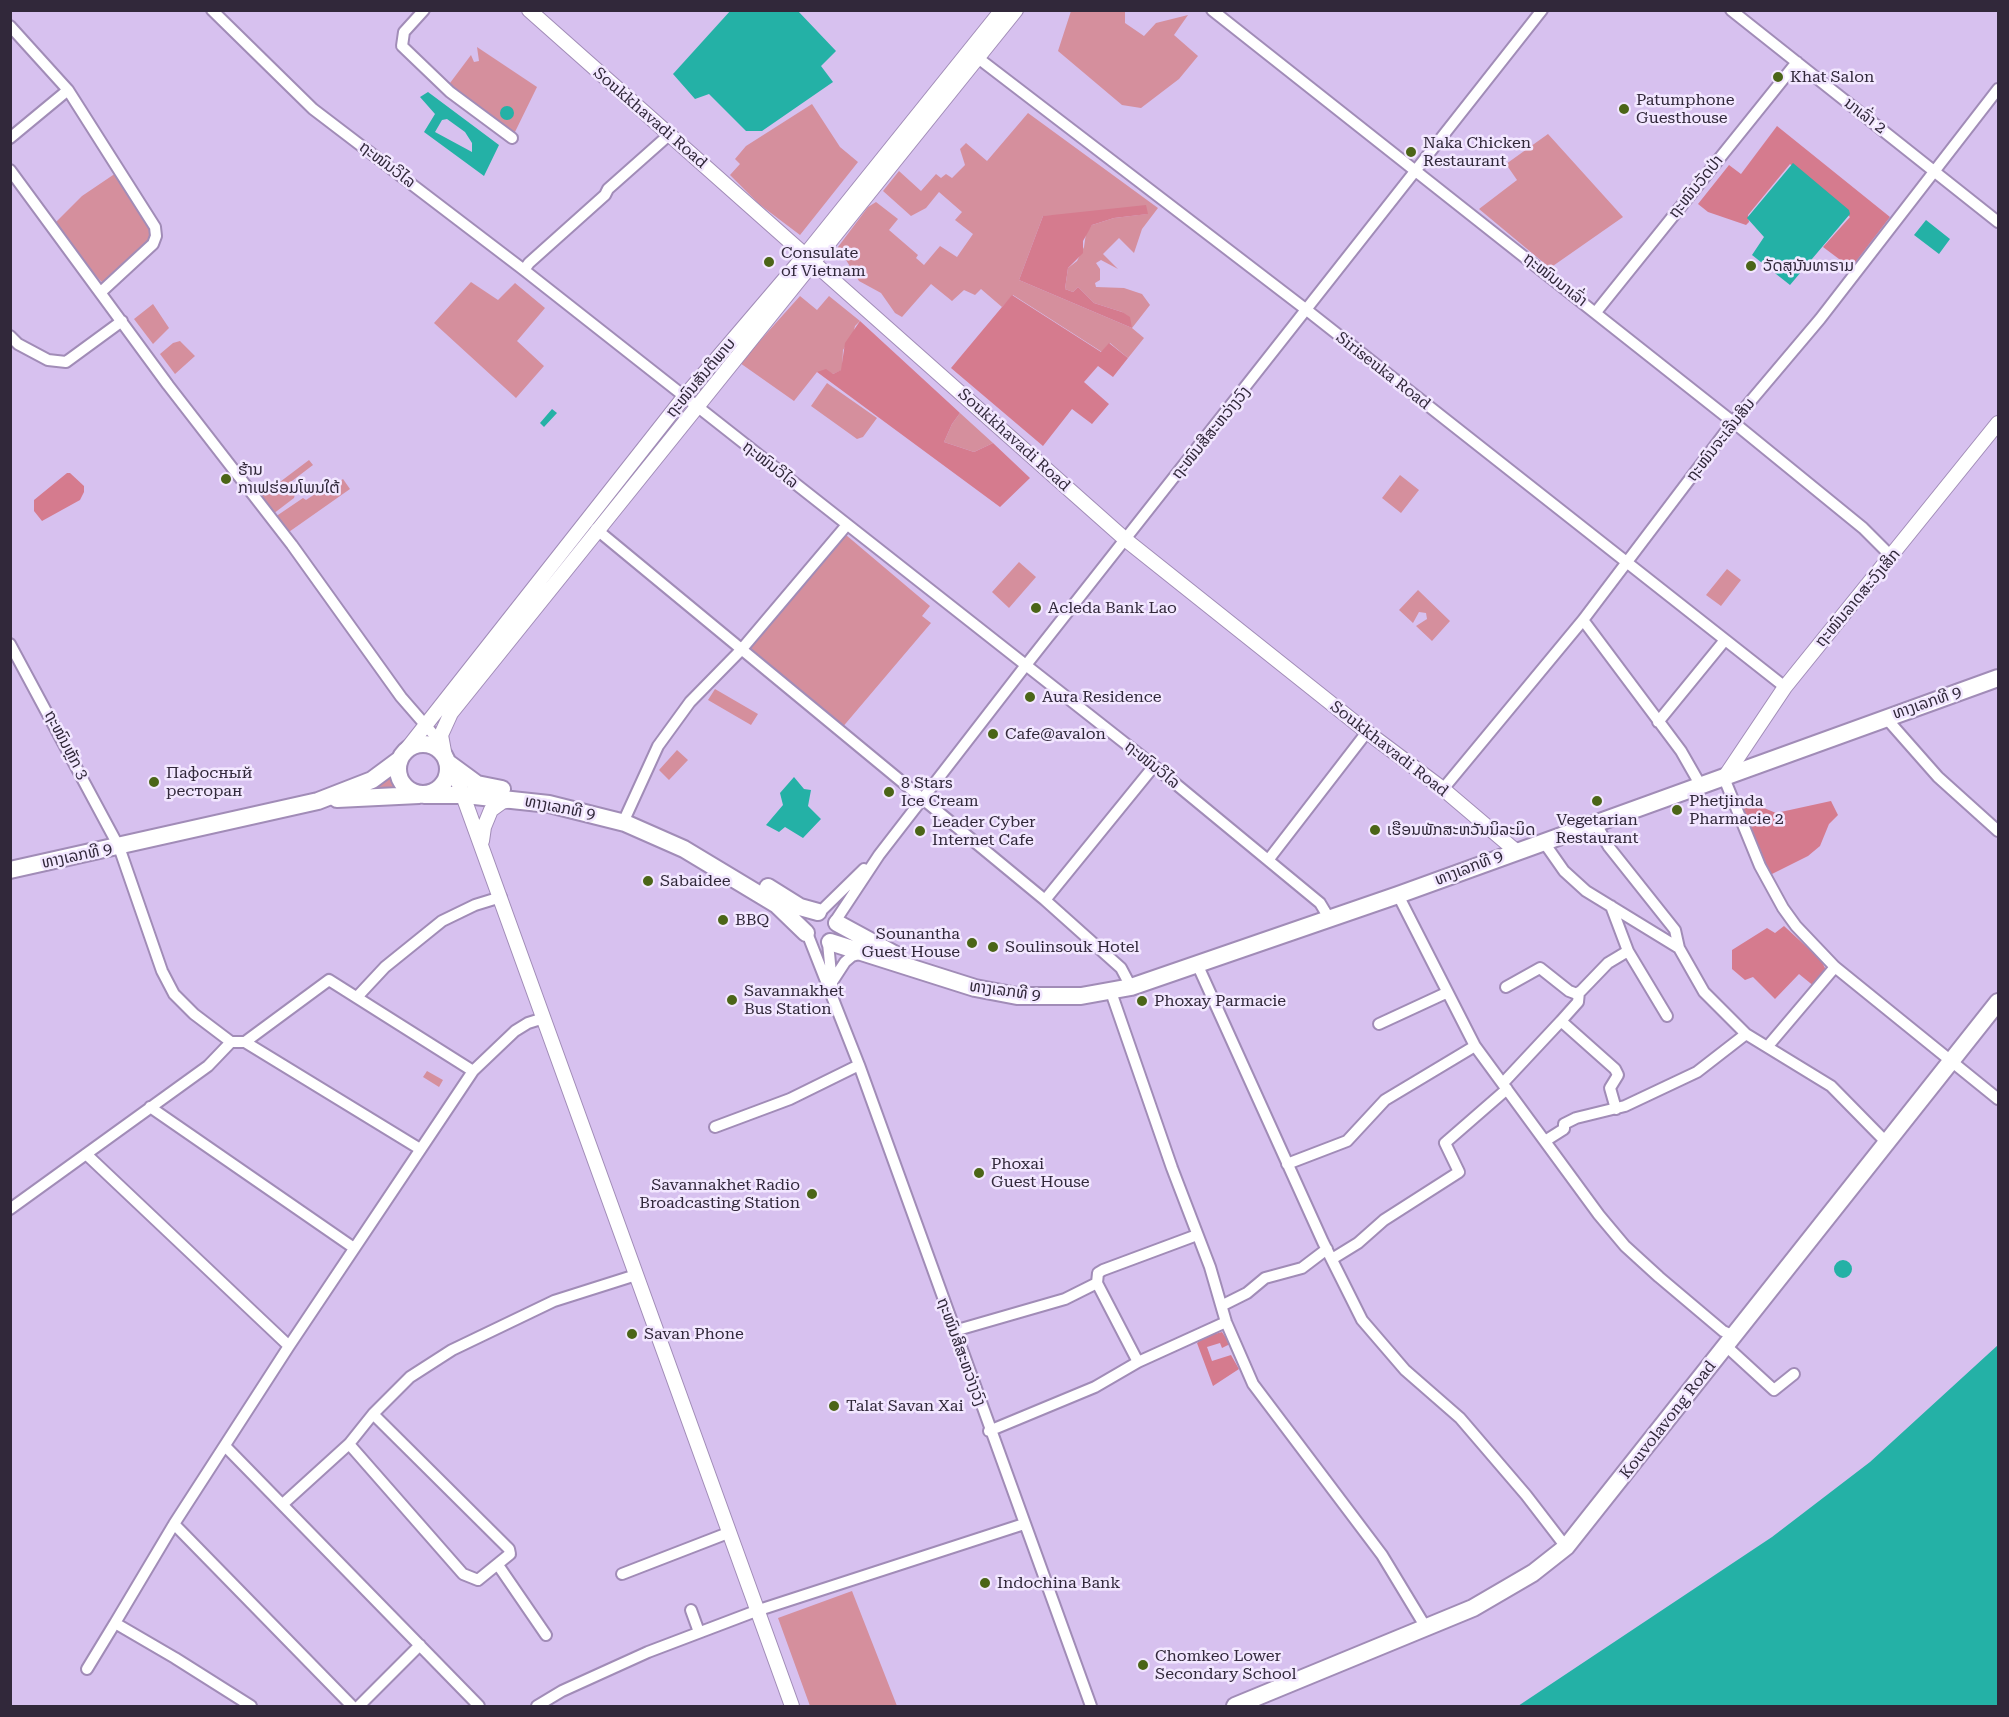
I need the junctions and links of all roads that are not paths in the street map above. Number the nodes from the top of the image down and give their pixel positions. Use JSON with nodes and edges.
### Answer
{"nodes":[{"id":1,"x":212,"y":10,"type":"edge"},
{"id":2,"x":424,"y":10,"type":"edge"},
{"id":3,"x":529,"y":10,"type":"edge"},
{"id":4,"x":1002,"y":10,"type":"edge"},
{"id":5,"x":1016,"y":10,"type":"edge"},
{"id":6,"x":1212,"y":10,"type":"edge"},
{"id":7,"x":1542,"y":10,"type":"edge"},
{"id":8,"x":1731,"y":10,"type":"edge"},
{"id":9,"x":10,"y":26,"type":"edge"},
{"id":10,"x":978,"y":58,"type":"junction"},
{"id":11,"x":1797,"y":62,"type":"junction"},
{"id":12,"x":1998,"y":89,"type":"edge"},
{"id":13,"x":68,"y":90,"type":"junction"},
{"id":14,"x":670,"y":134,"type":"junction"},
{"id":15,"x":10,"y":138,"type":"edge"},
{"id":16,"x":512,"y":138,"type":"dead end"},
{"id":17,"x":1935,"y":169,"type":"junction"},
{"id":18,"x":10,"y":170,"type":"edge"},
{"id":19,"x":1415,"y":170,"type":"junction"},
{"id":20,"x":1998,"y":222,"type":"edge"},
{"id":21,"x":810,"y":258,"type":"junction"},
{"id":22,"x":524,"y":270,"type":"junction"},
{"id":23,"x":101,"y":292,"type":"junction"},
{"id":24,"x":1308,"y":311,"type":"junction"},
{"id":25,"x":1596,"y":312,"type":"junction"},
{"id":26,"x":122,"y":321,"type":"junction"},
{"id":27,"x":10,"y":336,"type":"edge"},
{"id":28,"x":684,"y":397,"type":"junction"},
{"id":29,"x":696,"y":407,"type":"junction"},
{"id":30,"x":1733,"y":422,"type":"junction"},
{"id":31,"x":1998,"y":423,"type":"edge"},
{"id":32,"x":846,"y":526,"type":"junction"},
{"id":33,"x":596,"y":529,"type":"junction"},
{"id":34,"x":1126,"y":540,"type":"junction"},
{"id":35,"x":1892,"y":557,"type":"junction"},
{"id":36,"x":1626,"y":563,"type":"junction"},
{"id":37,"x":1583,"y":620,"type":"junction"},
{"id":38,"x":1725,"y":640,"type":"junction"},
{"id":39,"x":10,"y":644,"type":"edge"},
{"id":40,"x":741,"y":650,"type":"junction"},
{"id":41,"x":1026,"y":665,"type":"junction"},
{"id":42,"x":1998,"y":678,"type":"edge"},
{"id":43,"x":1785,"y":687,"type":"junction"},
{"id":44,"x":1886,"y":718,"type":"junction"},
{"id":45,"x":1658,"y":722,"type":"junction"},
{"id":46,"x":427,"y":724,"type":"junction"},
{"id":47,"x":1367,"y":732,"type":"junction"},
{"id":48,"x":402,"y":755,"type":"junction"},
{"id":49,"x":447,"y":758,"type":"junction"},
{"id":50,"x":1154,"y":766,"type":"junction"},
{"id":51,"x":1724,"y":778,"type":"junction"},
{"id":52,"x":1701,"y":786,"type":"junction"},
{"id":53,"x":1443,"y":789,"type":"junction"},
{"id":54,"x":422,"y":795,"type":"junction"},
{"id":55,"x":465,"y":795,"type":"junction"},
{"id":56,"x":512,"y":799,"type":"junction"},
{"id":57,"x":922,"y":799,"type":"junction"},
{"id":58,"x":550,"y":800,"type":"junction"},
{"id":59,"x":318,"y":801,"type":"junction"},
{"id":60,"x":627,"y":816,"type":"junction"},
{"id":61,"x":1596,"y":824,"type":"junction"},
{"id":62,"x":1998,"y":831,"type":"edge"},
{"id":63,"x":1543,"y":841,"type":"junction"},
{"id":64,"x":482,"y":843,"type":"junction"},
{"id":65,"x":119,"y":847,"type":"junction"},
{"id":66,"x":1516,"y":851,"type":"junction"},
{"id":67,"x":879,"y":855,"type":"junction"},
{"id":68,"x":1269,"y":859,"type":"junction"},
{"id":69,"x":10,"y":870,"type":"edge"},
{"id":70,"x":1398,"y":895,"type":"junction"},
{"id":71,"x":501,"y":897,"type":"junction"},
{"id":72,"x":1045,"y":900,"type":"junction"},
{"id":73,"x":1611,"y":906,"type":"junction"},
{"id":74,"x":819,"y":912,"type":"junction"},
{"id":75,"x":1329,"y":918,"type":"junction"},
{"id":76,"x":837,"y":921,"type":"junction"},
{"id":77,"x":808,"y":935,"type":"junction"},
{"id":78,"x":829,"y":943,"type":"junction"},
{"id":79,"x":1679,"y":948,"type":"junction"},
{"id":80,"x":1628,"y":951,"type":"junction"},
{"id":81,"x":864,"y":952,"type":"junction"},
{"id":82,"x":1198,"y":966,"type":"junction"},
{"id":83,"x":1835,"y":967,"type":"junction"},
{"id":84,"x":932,"y":974,"type":"junction"},
{"id":85,"x":832,"y":982,"type":"junction"},
{"id":86,"x":1131,"y":987,"type":"junction"},
{"id":87,"x":1506,"y":987,"type":"dead end"},
{"id":88,"x":1111,"y":992,"type":"junction"},
{"id":89,"x":1579,"y":992,"type":"junction"},
{"id":90,"x":1446,"y":993,"type":"junction"},
{"id":91,"x":357,"y":997,"type":"junction"},
{"id":92,"x":833,"y":997,"type":"junction"},
{"id":93,"x":1998,"y":1002,"type":"edge"},
{"id":94,"x":1667,"y":1016,"type":"dead end"},
{"id":95,"x":544,"y":1018,"type":"junction"},
{"id":96,"x":1561,"y":1021,"type":"junction"},
{"id":97,"x":1379,"y":1024,"type":"dead end"},
{"id":98,"x":1746,"y":1034,"type":"junction"},
{"id":99,"x":231,"y":1042,"type":"junction"},
{"id":100,"x":245,"y":1042,"type":"junction"},
{"id":101,"x":1475,"y":1046,"type":"junction"},
{"id":102,"x":1768,"y":1046,"type":"junction"},
{"id":103,"x":1952,"y":1062,"type":"junction"},
{"id":104,"x":859,"y":1065,"type":"junction"},
{"id":105,"x":473,"y":1071,"type":"junction"},
{"id":106,"x":1505,"y":1086,"type":"junction"},
{"id":107,"x":1998,"y":1099,"type":"edge"},
{"id":108,"x":150,"y":1107,"type":"junction"},
{"id":109,"x":1616,"y":1109,"type":"junction"},
{"id":110,"x":715,"y":1127,"type":"dead end"},
{"id":111,"x":1545,"y":1141,"type":"junction"},
{"id":112,"x":1887,"y":1143,"type":"junction"},
{"id":113,"x":420,"y":1149,"type":"junction"},
{"id":114,"x":86,"y":1155,"type":"junction"},
{"id":115,"x":1287,"y":1164,"type":"junction"},
{"id":116,"x":10,"y":1209,"type":"edge"},
{"id":117,"x":1197,"y":1235,"type":"junction"},
{"id":118,"x":354,"y":1248,"type":"junction"},
{"id":119,"x":1327,"y":1249,"type":"junction"},
{"id":120,"x":1332,"y":1259,"type":"junction"},
{"id":121,"x":636,"y":1275,"type":"junction"},
{"id":122,"x":1097,"y":1283,"type":"junction"},
{"id":123,"x":1222,"y":1305,"type":"junction"},
{"id":124,"x":1226,"y":1322,"type":"junction"},
{"id":125,"x":954,"y":1331,"type":"junction"},
{"id":126,"x":1730,"y":1341,"type":"junction"},
{"id":127,"x":290,"y":1346,"type":"junction"},
{"id":128,"x":1138,"y":1362,"type":"junction"},
{"id":129,"x":1794,"y":1374,"type":"dead end"},
{"id":130,"x":372,"y":1414,"type":"junction"},
{"id":131,"x":989,"y":1431,"type":"junction"},
{"id":132,"x":349,"y":1444,"type":"junction"},
{"id":133,"x":225,"y":1446,"type":"junction"},
{"id":134,"x":284,"y":1503,"type":"junction"},
{"id":135,"x":174,"y":1524,"type":"junction"},
{"id":136,"x":1024,"y":1524,"type":"junction"},
{"id":137,"x":728,"y":1533,"type":"junction"},
{"id":138,"x":1566,"y":1547,"type":"junction"},
{"id":139,"x":498,"y":1564,"type":"junction"},
{"id":140,"x":622,"y":1574,"type":"dead end"},
{"id":141,"x":691,"y":1610,"type":"dead end"},
{"id":142,"x":756,"y":1611,"type":"junction"},
{"id":143,"x":115,"y":1623,"type":"junction"},
{"id":144,"x":1425,"y":1626,"type":"junction"},
{"id":145,"x":699,"y":1632,"type":"junction"},
{"id":146,"x":546,"y":1635,"type":"dead end"},
{"id":147,"x":420,"y":1645,"type":"junction"},
{"id":148,"x":87,"y":1669,"type":"dead end"},
{"id":149,"x":251,"y":1707,"type":"edge"},
{"id":150,"x":352,"y":1707,"type":"edge"},
{"id":151,"x":359,"y":1707,"type":"edge"},
{"id":152,"x":479,"y":1707,"type":"edge"},
{"id":153,"x":537,"y":1707,"type":"edge"},
{"id":154,"x":792,"y":1707,"type":"edge"},
{"id":155,"x":1091,"y":1707,"type":"edge"},
{"id":156,"x":1235,"y":1707,"type":"edge"}],
"edges":[{"from":1,"to":22,"type":"street","name":"ຖະໜົນວິໄລ"},
{"from":2,"to":16,"type":"street"},
{"from":3,"to":14,"type":"street","name":"Soukkhavadi Road"},
{"from":4,"to":21,"type":"street","name":"ຖະໜົນສັນຕິພາບ"},
{"from":5,"to":10,"type":"street","name":"ຖະໜົນສັນຕິພາບ"},
{"from":6,"to":19,"type":"street","name":"ຖະໜົນນາເລົ່າ"},
{"from":7,"to":19,"type":"street","name":"ຖະໜົນສີສະຫວ່າງວົງ"},
{"from":8,"to":11,"type":"street","name":"ນາເລົ່າ 2"},
{"from":9,"to":13,"type":"street"},
{"from":10,"to":21,"type":"street","name":"ຖະໜົນສັນຕິພາບ"},
{"from":10,"to":24,"type":"street","name":"Siriseuka Road"},
{"from":11,"to":17,"type":"street","name":"ນາເລົ່າ 2"},
{"from":11,"to":25,"type":"street","name":"ຖະໜົນວັດປ່າ"},
{"from":12,"to":17,"type":"street","name":"ຖະໜົນຈະເລີນສິນ"},
{"from":13,"to":15,"type":"street"},
{"from":13,"to":23,"type":"street"},
{"from":14,"to":21,"type":"street","name":"Soukkhavadi Road"},
{"from":14,"to":22,"type":"street"},
{"from":17,"to":20,"type":"street","name":"ນາເລົ່າ 2"},
{"from":17,"to":30,"type":"street","name":"ຖະໜົນຈະເລີນສິນ"},
{"from":18,"to":23,"type":"street"},
{"from":19,"to":24,"type":"street","name":"ຖະໜົນສີສະຫວ່າງວົງ"},
{"from":19,"to":25,"type":"street","name":"ຖະໜົນນາເລົ່າ"},
{"from":21,"to":28,"type":"street","name":"ຖະໜົນສັນຕິພາບ"},
{"from":21,"to":29,"type":"street","name":"ຖະໜົນສັນຕິພາບ"},
{"from":21,"to":34,"type":"street","name":"Soukkhavadi Road"},
{"from":22,"to":28,"type":"street","name":"ຖະໜົນວິໄລ"},
{"from":23,"to":26,"type":"street"},
{"from":24,"to":34,"type":"street","name":"ຖະໜົນສີສະຫວ່າງວົງ"},
{"from":24,"to":36,"type":"street","name":"Siriseuka Road"},
{"from":25,"to":30,"type":"street","name":"ຖະໜົນນາເລົ່າ"},
{"from":26,"to":27,"type":"street"},
{"from":26,"to":46,"type":"street"},
{"from":28,"to":29,"type":"street","name":"ຖະໜົນວິໄລ"},
{"from":28,"to":46,"type":"street","name":"ຖະໜົນສັນຕິພາບ"},
{"from":29,"to":32,"type":"street","name":"ຖະໜົນວິໄລ"},
{"from":29,"to":33,"type":"street","name":"ຖະໜົນສັນຕິພາບ"},
{"from":30,"to":35,"type":"street","name":"ຖະໜົນນາເລົ່າ"},
{"from":30,"to":36,"type":"street","name":"ຖະໜົນຈະເລີນສິນ"},
{"from":31,"to":35,"type":"street","name":"ຖະໜົນລາດສະວົງເສິກ"},
{"from":32,"to":40,"type":"street"},
{"from":32,"to":41,"type":"street","name":"ຖະໜົນວິໄລ"},
{"from":33,"to":40,"type":"street"},
{"from":33,"to":49,"type":"street","name":"ຖະໜົນສັນຕິພາບ"},
{"from":34,"to":41,"type":"street","name":"ຖະໜົນສີສະຫວ່າງວົງ"},
{"from":34,"to":47,"type":"street","name":"Soukkhavadi Road"},
{"from":35,"to":43,"type":"street","name":"ຖະໜົນລາດສະວົງເສິກ"},
{"from":36,"to":37,"type":"street","name":"ຖະໜົນຈະເລີນສິນ"},
{"from":36,"to":38,"type":"street","name":"Siriseuka Road"},
{"from":37,"to":45,"type":"street"},
{"from":37,"to":53,"type":"street","name":"ຖະໜົນຈະເລີນສິນ"},
{"from":38,"to":43,"type":"street","name":"Siriseuka Road"},
{"from":38,"to":45,"type":"street"},
{"from":39,"to":65,"type":"street","name":"ຖະໜົນຫຼັກ 3"},
{"from":40,"to":57,"type":"street"},
{"from":40,"to":60,"type":"street"},
{"from":41,"to":50,"type":"street","name":"ຖະໜົນວິໄລ"},
{"from":41,"to":57,"type":"street","name":"ຖະໜົນສີສະຫວ່າງວົງ"},
{"from":42,"to":44,"type":"main road","name":"ທາງເລກທີ 9"},
{"from":43,"to":51,"type":"street","name":"ຖະໜົນລາດສະວົງເສິກ"},
{"from":44,"to":51,"type":"main road","name":"ທາງເລກທີ 9"},
{"from":44,"to":62,"type":"street"},
{"from":45,"to":52,"type":"street"},
{"from":46,"to":48,"type":"street","name":"ຖະໜົນສັນຕິພາບ"},
{"from":46,"to":49,"type":"street"},
{"from":47,"to":53,"type":"street","name":"Soukkhavadi Road"},
{"from":47,"to":68,"type":"street"},
{"from":48,"to":49,"type":"main road","name":"ທາງເລກທີ 9"},
{"from":48,"to":54,"type":"main road"},
{"from":48,"to":59,"type":"main road","name":"ທາງເລກທີ 9"},
{"from":49,"to":54,"type":"main road"},
{"from":49,"to":55,"type":"street"},
{"from":49,"to":58,"type":"main road","name":"ທາງເລກທີ 9"},
{"from":50,"to":68,"type":"street","name":"ຖະໜົນວິໄລ"},
{"from":50,"to":72,"type":"street"},
{"from":51,"to":52,"type":"main road","name":"ທາງເລກທີ 9"},
{"from":51,"to":83,"type":"street"},
{"from":52,"to":61,"type":"main road","name":"ທາງເລກທີ 9"},
{"from":53,"to":66,"type":"street","name":"Soukkhavadi Road"},
{"from":54,"to":55,"type":"main road","name":"ທາງເລກທີ 9"},
{"from":54,"to":59,"type":"main road","name":"ທາງເລກທີ 9"},
{"from":55,"to":56,"type":"main road","name":"ທາງເລກທີ 9"},
{"from":55,"to":64,"type":"street"},
{"from":56,"to":58,"type":"main road","name":"ທາງເລກທີ 9"},
{"from":56,"to":64,"type":"street"},
{"from":57,"to":67,"type":"street","name":"ຖະໜົນສີສະຫວ່າງວົງ"},
{"from":57,"to":72,"type":"street"},
{"from":58,"to":60,"type":"main road","name":"ທາງເລກທີ 9"},
{"from":58,"to":77,"type":"main road","name":"ທາງເລກທີ 9"},
{"from":59,"to":65,"type":"main road","name":"ທາງເລກທີ 9"},
{"from":60,"to":74,"type":"main road","name":"ທາງເລກທີ 9"},
{"from":61,"to":63,"type":"main road","name":"ທາງເລກທີ 9"},
{"from":61,"to":79,"type":"street"},
{"from":63,"to":66,"type":"main road","name":"ທາງເລກທີ 9"},
{"from":63,"to":73,"type":"street"},
{"from":64,"to":71,"type":"street"},
{"from":65,"to":69,"type":"main road","name":"ທາງເລກທີ 9"},
{"from":65,"to":99,"type":"street","name":"ຖະໜົນຫຼັກ 3"},
{"from":66,"to":70,"type":"main road","name":"ທາງເລກທີ 9"},
{"from":67,"to":74,"type":"street"},
{"from":67,"to":76,"type":"street"},
{"from":68,"to":75,"type":"street","name":"ຖະໜົນວິໄລ"},
{"from":70,"to":75,"type":"main road","name":"ທາງເລກທີ 9"},
{"from":70,"to":90,"type":"street"},
{"from":71,"to":91,"type":"street"},
{"from":71,"to":95,"type":"street"},
{"from":72,"to":86,"type":"street"},
{"from":73,"to":79,"type":"street"},
{"from":73,"to":80,"type":"street"},
{"from":74,"to":76,"type":"main road"},
{"from":74,"to":77,"type":"main road"},
{"from":75,"to":82,"type":"main road","name":"ທາງເລກທີ 9"},
{"from":76,"to":78,"type":"main road"},
{"from":76,"to":84,"type":"main road","name":"ທາງເລກທີ 9"},
{"from":77,"to":78,"type":"main road"},
{"from":77,"to":92,"type":"street","name":"ຖະໜົນສີສະຫວ່າງວົງ"},
{"from":78,"to":81,"type":"main road","name":"ທາງເລກທີ 9"},
{"from":78,"to":85,"type":"street"},
{"from":79,"to":98,"type":"street"},
{"from":80,"to":89,"type":"street"},
{"from":80,"to":94,"type":"street"},
{"from":81,"to":84,"type":"main road","name":"ທາງເລກທີ 9"},
{"from":81,"to":85,"type":"street"},
{"from":82,"to":86,"type":"main road","name":"ທາງເລກທີ 9"},
{"from":82,"to":115,"type":"street"},
{"from":83,"to":102,"type":"street"},
{"from":83,"to":103,"type":"street"},
{"from":84,"to":88,"type":"main road","name":"ທາງເລກທີ 9"},
{"from":85,"to":92,"type":"street"},
{"from":86,"to":88,"type":"main road","name":"ທາງເລກທີ 9"},
{"from":87,"to":89,"type":"street"},
{"from":88,"to":117,"type":"street"},
{"from":89,"to":96,"type":"street"},
{"from":90,"to":97,"type":"street"},
{"from":90,"to":101,"type":"street"},
{"from":91,"to":100,"type":"street"},
{"from":91,"to":105,"type":"street"},
{"from":92,"to":104,"type":"street","name":"ຖະໜົນສີສະຫວ່າງວົງ"},
{"from":93,"to":103,"type":"main road","name":"Kouvolavong Road"},
{"from":95,"to":105,"type":"street"},
{"from":95,"to":121,"type":"street"},
{"from":96,"to":106,"type":"street"},
{"from":96,"to":109,"type":"street"},
{"from":98,"to":102,"type":"street"},
{"from":98,"to":109,"type":"street"},
{"from":99,"to":100,"type":"street"},
{"from":99,"to":108,"type":"street"},
{"from":100,"to":113,"type":"street"},
{"from":101,"to":106,"type":"street"},
{"from":101,"to":115,"type":"street"},
{"from":102,"to":112,"type":"street"},
{"from":103,"to":107,"type":"street"},
{"from":103,"to":112,"type":"main road","name":"Kouvolavong Road"},
{"from":104,"to":110,"type":"street"},
{"from":104,"to":125,"type":"street","name":"ຖະໜົນສີສະຫວ່າງວົງ"},
{"from":105,"to":113,"type":"street"},
{"from":106,"to":111,"type":"street"},
{"from":106,"to":120,"type":"street"},
{"from":108,"to":114,"type":"street"},
{"from":108,"to":118,"type":"street"},
{"from":109,"to":111,"type":"street"},
{"from":111,"to":126,"type":"street"},
{"from":112,"to":126,"type":"main road","name":"Kouvolavong Road"},
{"from":113,"to":118,"type":"street"},
{"from":114,"to":116,"type":"street"},
{"from":114,"to":127,"type":"street"},
{"from":115,"to":119,"type":"street"},
{"from":117,"to":122,"type":"street"},
{"from":117,"to":123,"type":"street"},
{"from":118,"to":127,"type":"street"},
{"from":119,"to":120,"type":"street"},
{"from":119,"to":123,"type":"street"},
{"from":120,"to":138,"type":"street"},
{"from":121,"to":130,"type":"street"},
{"from":121,"to":137,"type":"street"},
{"from":122,"to":125,"type":"street"},
{"from":122,"to":128,"type":"street"},
{"from":123,"to":124,"type":"street"},
{"from":124,"to":128,"type":"street"},
{"from":124,"to":144,"type":"street"},
{"from":125,"to":131,"type":"street","name":"ຖະໜົນສີສະຫວ່າງວົງ"},
{"from":126,"to":129,"type":"street"},
{"from":126,"to":138,"type":"main road","name":"Kouvolavong Road"},
{"from":127,"to":133,"type":"street"},
{"from":128,"to":131,"type":"street"},
{"from":130,"to":132,"type":"street"},
{"from":130,"to":139,"type":"street"},
{"from":131,"to":136,"type":"street","name":"ຖະໜົນສີສະຫວ່າງວົງ"},
{"from":132,"to":134,"type":"street"},
{"from":132,"to":139,"type":"street"},
{"from":133,"to":134,"type":"street"},
{"from":133,"to":135,"type":"street"},
{"from":134,"to":147,"type":"street"},
{"from":135,"to":143,"type":"street"},
{"from":135,"to":150,"type":"street"},
{"from":136,"to":142,"type":"street"},
{"from":136,"to":155,"type":"street","name":"ຖະໜົນສີສະຫວ່າງວົງ"},
{"from":137,"to":140,"type":"street"},
{"from":137,"to":142,"type":"street"},
{"from":138,"to":144,"type":"main road","name":"Kouvolavong Road"},
{"from":139,"to":146,"type":"street"},
{"from":141,"to":145,"type":"street"},
{"from":142,"to":145,"type":"street"},
{"from":142,"to":154,"type":"street"},
{"from":143,"to":148,"type":"street"},
{"from":143,"to":149,"type":"street"},
{"from":144,"to":156,"type":"main road","name":"Kouvolavong Road"},
{"from":145,"to":153,"type":"street"},
{"from":147,"to":151,"type":"street"},
{"from":147,"to":152,"type":"street"}]}
